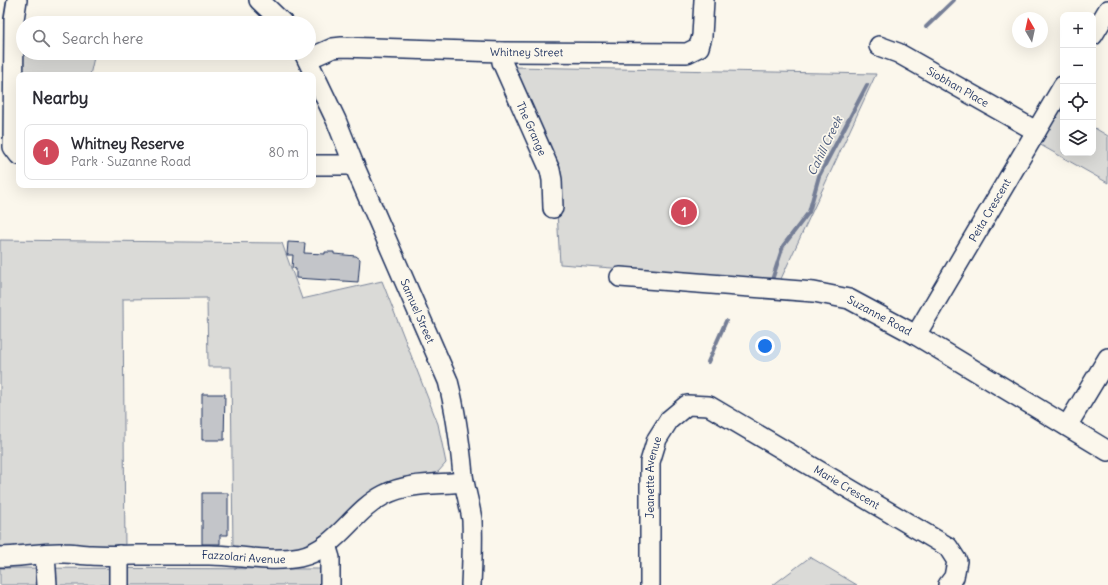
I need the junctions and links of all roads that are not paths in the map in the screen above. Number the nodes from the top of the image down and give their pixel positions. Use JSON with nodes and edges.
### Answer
{"nodes":[{"id":1,"x":259,"y":0,"type":"edge"},
{"id":2,"x":704,"y":0,"type":"edge"},
{"id":3,"x":11,"y":1,"type":"edge"},
{"id":4,"x":1108,"y":10,"type":"edge"},
{"id":5,"x":276,"y":16,"type":"edge"},
{"id":6,"x":1096,"y":30,"type":"edge"},
{"id":7,"x":879,"y":46,"type":"dead end"},
{"id":8,"x":501,"y":52,"type":"junction"},
{"id":9,"x":316,"y":53,"type":"edge"},
{"id":10,"x":308,"y":60,"type":"edge"},
{"id":11,"x":314,"y":72,"type":"edge"},
{"id":12,"x":316,"y":77,"type":"edge"},
{"id":13,"x":1060,"y":91,"type":"edge"},
{"id":14,"x":1036,"y":131,"type":"junction"},
{"id":15,"x":16,"y":150,"type":"edge"},
{"id":16,"x":316,"y":165,"type":"edge"},
{"id":17,"x":354,"y":165,"type":"junction"},
{"id":18,"x":553,"y":208,"type":"dead end"},
{"id":19,"x":620,"y":277,"type":"dead end"},
{"id":20,"x":916,"y":334,"type":"junction"},
{"id":21,"x":1108,"y":358,"type":"edge"},
{"id":22,"x":709,"y":406,"type":"joint"},
{"id":23,"x":1067,"y":426,"type":"junction"},
{"id":24,"x":1108,"y":450,"type":"edge"},
{"id":25,"x":464,"y":482,"type":"junction"},
{"id":26,"x":326,"y":545,"type":"junction"},
{"id":27,"x":45,"y":554,"type":"junction"},
{"id":28,"x":119,"y":555,"type":"junction"},
{"id":29,"x":0,"y":557,"type":"edge"},
{"id":30,"x":47,"y":585,"type":"edge"},
{"id":31,"x":119,"y":585,"type":"edge"},
{"id":32,"x":330,"y":585,"type":"edge"},
{"id":33,"x":471,"y":585,"type":"edge"},
{"id":34,"x":650,"y":585,"type":"edge"},
{"id":35,"x":948,"y":585,"type":"edge"}],
"edges":[{"from":1,"to":5,"type":"street"},
{"from":2,"to":8,"type":"street","name":"Whitney Street"},
{"from":3,"to":15,"type":"street"},
{"from":4,"to":6,"type":"street"},
{"from":7,"to":14,"type":"street","name":"Siobhan Place"},
{"from":8,"to":9,"type":"street","name":"Whitney Street"},
{"from":8,"to":18,"type":"street","name":"The Grange"},
{"from":10,"to":11,"type":"street","name":"Samuel Street"},
{"from":12,"to":17,"type":"street","name":"Samuel Street"},
{"from":13,"to":14,"type":"street","name":"Peita Crescent"},
{"from":14,"to":20,"type":"street","name":"Peita Crescent"},
{"from":16,"to":17,"type":"street"},
{"from":17,"to":25,"type":"street","name":"Samuel Street"},
{"from":19,"to":20,"type":"street","name":"Suzanne Road"},
{"from":20,"to":23,"type":"street","name":"Suzanne Road"},
{"from":21,"to":23,"type":"street"},
{"from":22,"to":34,"type":"street","name":"Jeanette Avenue"},
{"from":22,"to":35,"type":"street","name":"Marie Crescent"},
{"from":23,"to":24,"type":"street","name":"Suzanne Road"},
{"from":25,"to":26,"type":"street","name":"Fazzolari Avenue"},
{"from":25,"to":33,"type":"street","name":"Samuel Street"},
{"from":26,"to":28,"type":"street","name":"Fazzolari Avenue"},
{"from":26,"to":32,"type":"street"},
{"from":27,"to":28,"type":"street","name":"Fazzolari Avenue"},
{"from":27,"to":29,"type":"street","name":"Fazzolari Avenue"},
{"from":27,"to":30,"type":"street"},
{"from":28,"to":31,"type":"street"}]}
